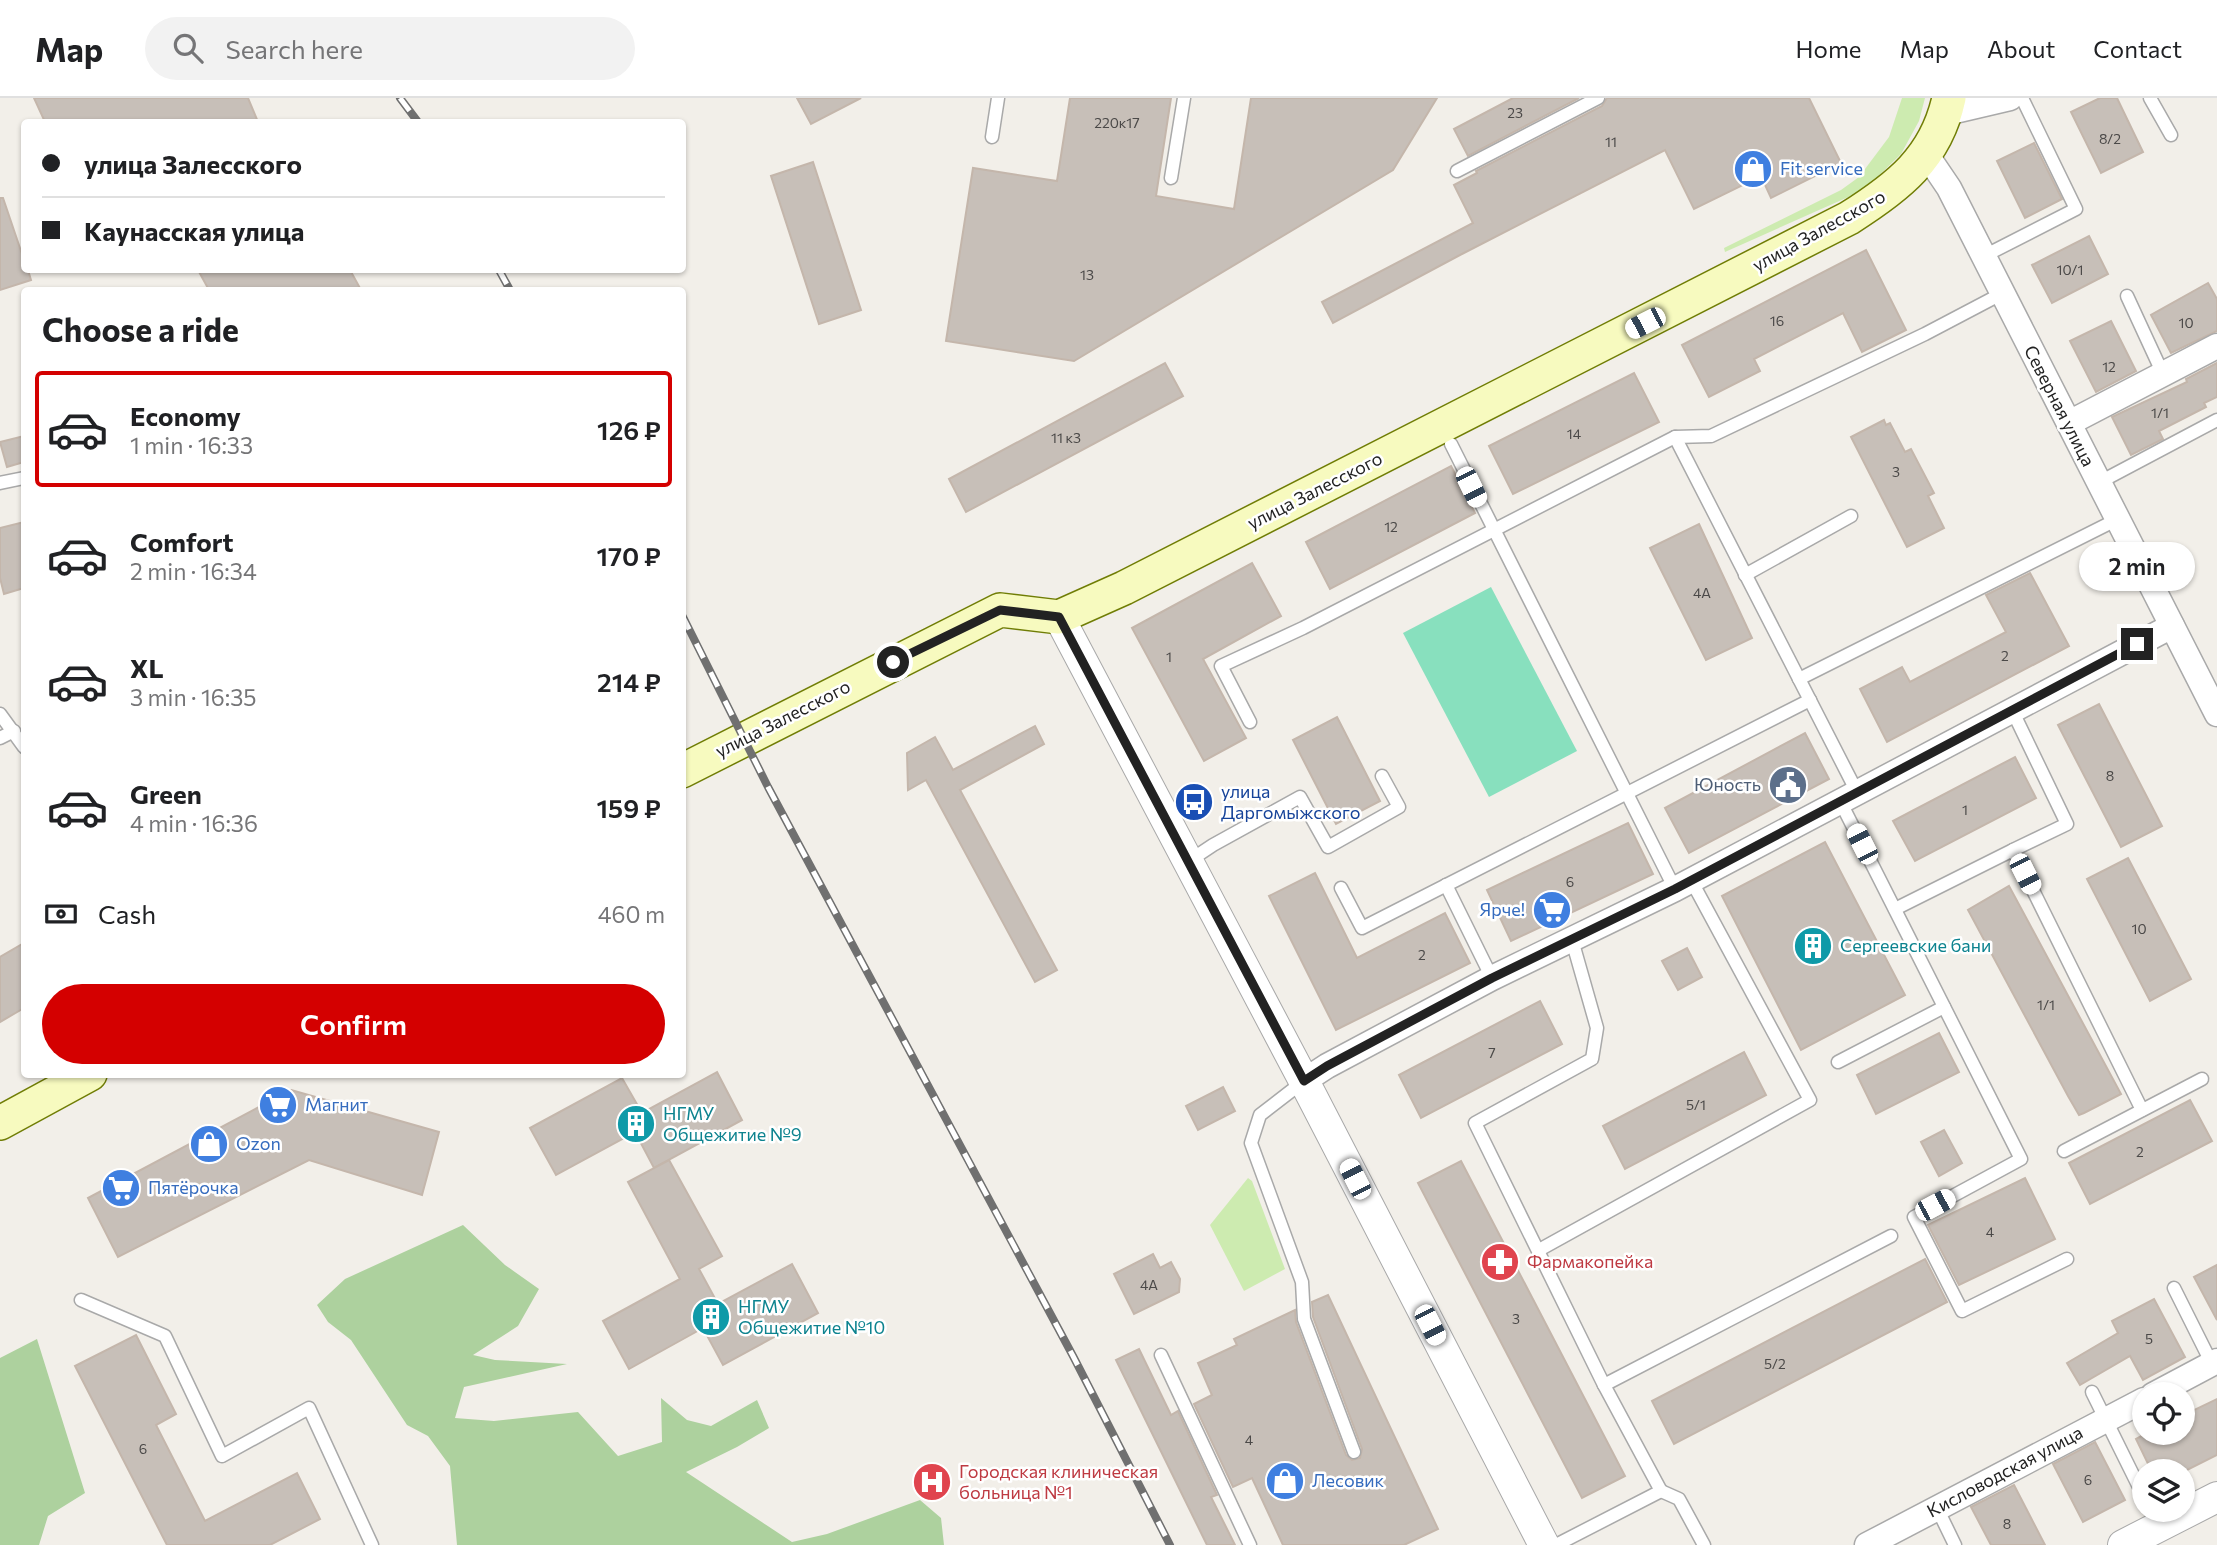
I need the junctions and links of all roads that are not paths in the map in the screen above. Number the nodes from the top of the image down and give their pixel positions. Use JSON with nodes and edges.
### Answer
{"nodes":[{"id":1,"x":998,"y":98,"type":"edge"},
{"id":2,"x":1184,"y":98,"type":"edge"},
{"id":3,"x":1598,"y":98,"type":"edge"},
{"id":4,"x":2010,"y":98,"type":"edge"},
{"id":5,"x":2022,"y":98,"type":"edge"},
{"id":6,"x":2150,"y":98,"type":"edge"},
{"id":7,"x":1947,"y":106,"type":"edge"},
{"id":8,"x":2171,"y":135,"type":"dead end"},
{"id":9,"x":992,"y":137,"type":"dead end"},
{"id":10,"x":1926,"y":154,"type":"junction"},
{"id":11,"x":1457,"y":171,"type":"dead end"},
{"id":12,"x":1171,"y":178,"type":"dead end"},
{"id":13,"x":1984,"y":256,"type":"junction"},
{"id":14,"x":2003,"y":293,"type":"junction"},
{"id":15,"x":2127,"y":296,"type":"dead end"},
{"id":16,"x":2217,"y":346,"type":"edge"},
{"id":17,"x":2163,"y":374,"type":"junction"},
{"id":18,"x":2217,"y":420,"type":"edge"},
{"id":19,"x":2069,"y":423,"type":"junction"},
{"id":20,"x":1675,"y":436,"type":"junction"},
{"id":21,"x":1451,"y":444,"type":"dead end"},
{"id":22,"x":21,"y":479,"type":"edge"},
{"id":23,"x":0,"y":483,"type":"edge"},
{"id":24,"x":2098,"y":483,"type":"junction"},
{"id":25,"x":1851,"y":516,"type":"dead end"},
{"id":26,"x":2118,"y":519,"type":"junction"},
{"id":27,"x":1492,"y":530,"type":"junction"},
{"id":28,"x":1745,"y":575,"type":"junction"},
{"id":29,"x":1059,"y":617,"type":"junction"},
{"id":30,"x":2172,"y":626,"type":"junction"},
{"id":31,"x":1799,"y":679,"type":"junction"},
{"id":32,"x":1810,"y":700,"type":"junction"},
{"id":33,"x":2012,"y":710,"type":"junction"},
{"id":34,"x":0,"y":714,"type":"edge"},
{"id":35,"x":2217,"y":714,"type":"edge"},
{"id":36,"x":1250,"y":722,"type":"dead end"},
{"id":37,"x":14,"y":730,"type":"junction"},
{"id":38,"x":0,"y":738,"type":"edge"},
{"id":39,"x":21,"y":742,"type":"edge"},
{"id":40,"x":686,"y":769,"type":"edge"},
{"id":41,"x":1382,"y":776,"type":"dead end"},
{"id":42,"x":1625,"y":794,"type":"junction"},
{"id":43,"x":1849,"y":797,"type":"junction"},
{"id":44,"x":2013,"y":850,"type":"junction"},
{"id":45,"x":1189,"y":861,"type":"junction"},
{"id":46,"x":1446,"y":885,"type":"junction"},
{"id":47,"x":1683,"y":885,"type":"junction"},
{"id":48,"x":1341,"y":888,"type":"dead end"},
{"id":49,"x":1895,"y":909,"type":"junction"},
{"id":50,"x":1572,"y":940,"type":"junction"},
{"id":51,"x":1492,"y":978,"type":"junction"},
{"id":52,"x":1944,"y":1007,"type":"junction"},
{"id":53,"x":1838,"y":1062,"type":"dead end"},
{"id":54,"x":83,"y":1078,"type":"edge"},
{"id":55,"x":2203,"y":1079,"type":"dead end"},
{"id":56,"x":1304,"y":1081,"type":"junction"},
{"id":57,"x":2143,"y":1110,"type":"junction"},
{"id":58,"x":0,"y":1124,"type":"edge"},
{"id":59,"x":2064,"y":1151,"type":"dead end"},
{"id":60,"x":1891,"y":1236,"type":"dead end"},
{"id":61,"x":1539,"y":1250,"type":"junction"},
{"id":62,"x":2067,"y":1259,"type":"dead end"},
{"id":63,"x":2174,"y":1289,"type":"dead end"},
{"id":64,"x":81,"y":1300,"type":"dead end"},
{"id":65,"x":1161,"y":1355,"type":"dead end"},
{"id":66,"x":2215,"y":1363,"type":"edge"},
{"id":67,"x":2178,"y":1382,"type":"edge"},
{"id":68,"x":1604,"y":1385,"type":"junction"},
{"id":69,"x":2092,"y":1392,"type":"dead end"},
{"id":70,"x":2132,"y":1406,"type":"edge"},
{"id":71,"x":2106,"y":1420,"type":"junction"},
{"id":72,"x":1354,"y":1452,"type":"dead end"},
{"id":73,"x":2132,"y":1473,"type":"edge"},
{"id":74,"x":1661,"y":1491,"type":"junction"},
{"id":75,"x":2217,"y":1497,"type":"edge"},
{"id":76,"x":1937,"y":1508,"type":"junction"},
{"id":77,"x":372,"y":1545,"type":"edge"},
{"id":78,"x":1250,"y":1545,"type":"edge"},
{"id":79,"x":1544,"y":1545,"type":"edge"},
{"id":80,"x":1556,"y":1545,"type":"edge"},
{"id":81,"x":1704,"y":1545,"type":"edge"},
{"id":82,"x":1867,"y":1545,"type":"edge"},
{"id":83,"x":1955,"y":1545,"type":"edge"},
{"id":84,"x":2123,"y":1545,"type":"edge"}],
"edges":[{"from":1,"to":9,"type":"lane"},
{"from":2,"to":12,"type":"lane"},
{"from":3,"to":11,"type":"lane"},
{"from":4,"to":7,"type":"street"},
{"from":5,"to":13,"type":"lane"},
{"from":6,"to":8,"type":"lane"},
{"from":7,"to":10,"type":"main road"},
{"from":10,"to":13,"type":"street","name":"Северная улица"},
{"from":10,"to":29,"type":"main road","name":"улица Залесского"},
{"from":13,"to":14,"type":"street","name":"Северная улица"},
{"from":14,"to":19,"type":"street","name":"Северная улица"},
{"from":14,"to":20,"type":"lane"},
{"from":15,"to":17,"type":"lane"},
{"from":16,"to":17,"type":"street"},
{"from":17,"to":19,"type":"street"},
{"from":18,"to":24,"type":"lane"},
{"from":19,"to":24,"type":"street","name":"Северная улица"},
{"from":20,"to":27,"type":"lane"},
{"from":20,"to":28,"type":"lane"},
{"from":21,"to":27,"type":"lane"},
{"from":22,"to":23,"type":"lane"},
{"from":24,"to":26,"type":"street","name":"Северная улица"},
{"from":25,"to":28,"type":"lane"},
{"from":26,"to":30,"type":"street","name":"Северная улица"},
{"from":26,"to":31,"type":"lane"},
{"from":27,"to":36,"type":"lane"},
{"from":27,"to":42,"type":"lane"},
{"from":28,"to":31,"type":"lane"},
{"from":29,"to":40,"type":"main road","name":"улица Залесского"},
{"from":29,"to":45,"type":"street"},
{"from":30,"to":33,"type":"street"},
{"from":30,"to":35,"type":"street","name":"Северная улица"},
{"from":31,"to":32,"type":"lane"},
{"from":32,"to":42,"type":"lane"},
{"from":32,"to":43,"type":"lane"},
{"from":33,"to":43,"type":"street"},
{"from":33,"to":44,"type":"lane"},
{"from":34,"to":37,"type":"lane"},
{"from":37,"to":38,"type":"lane"},
{"from":37,"to":39,"type":"lane"},
{"from":41,"to":45,"type":"lane"},
{"from":42,"to":46,"type":"lane"},
{"from":42,"to":47,"type":"lane"},
{"from":43,"to":47,"type":"street"},
{"from":43,"to":49,"type":"lane"},
{"from":44,"to":49,"type":"lane"},
{"from":44,"to":57,"type":"lane"},
{"from":45,"to":56,"type":"street"},
{"from":46,"to":48,"type":"lane"},
{"from":46,"to":51,"type":"lane"},
{"from":47,"to":50,"type":"street"},
{"from":47,"to":61,"type":"lane"},
{"from":49,"to":52,"type":"lane"},
{"from":50,"to":51,"type":"street"},
{"from":50,"to":61,"type":"lane"},
{"from":51,"to":56,"type":"street"},
{"from":52,"to":53,"type":"lane"},
{"from":52,"to":62,"type":"lane"},
{"from":54,"to":58,"type":"main road"},
{"from":55,"to":57,"type":"lane"},
{"from":56,"to":72,"type":"lane"},
{"from":56,"to":79,"type":"street"},
{"from":57,"to":59,"type":"lane"},
{"from":60,"to":68,"type":"lane"},
{"from":61,"to":68,"type":"lane"},
{"from":63,"to":66,"type":"lane"},
{"from":64,"to":77,"type":"lane"},
{"from":65,"to":78,"type":"lane"},
{"from":66,"to":67,"type":"street"},
{"from":68,"to":74,"type":"lane"},
{"from":69,"to":71,"type":"lane"},
{"from":70,"to":71,"type":"street","name":"Кисловодская улица"},
{"from":71,"to":73,"type":"lane"},
{"from":71,"to":76,"type":"street","name":"Кисловодская улица"},
{"from":74,"to":80,"type":"lane"},
{"from":74,"to":81,"type":"lane"},
{"from":75,"to":84,"type":"street"},
{"from":76,"to":82,"type":"street","name":"Кисловодская улица"},
{"from":76,"to":83,"type":"lane"}]}
